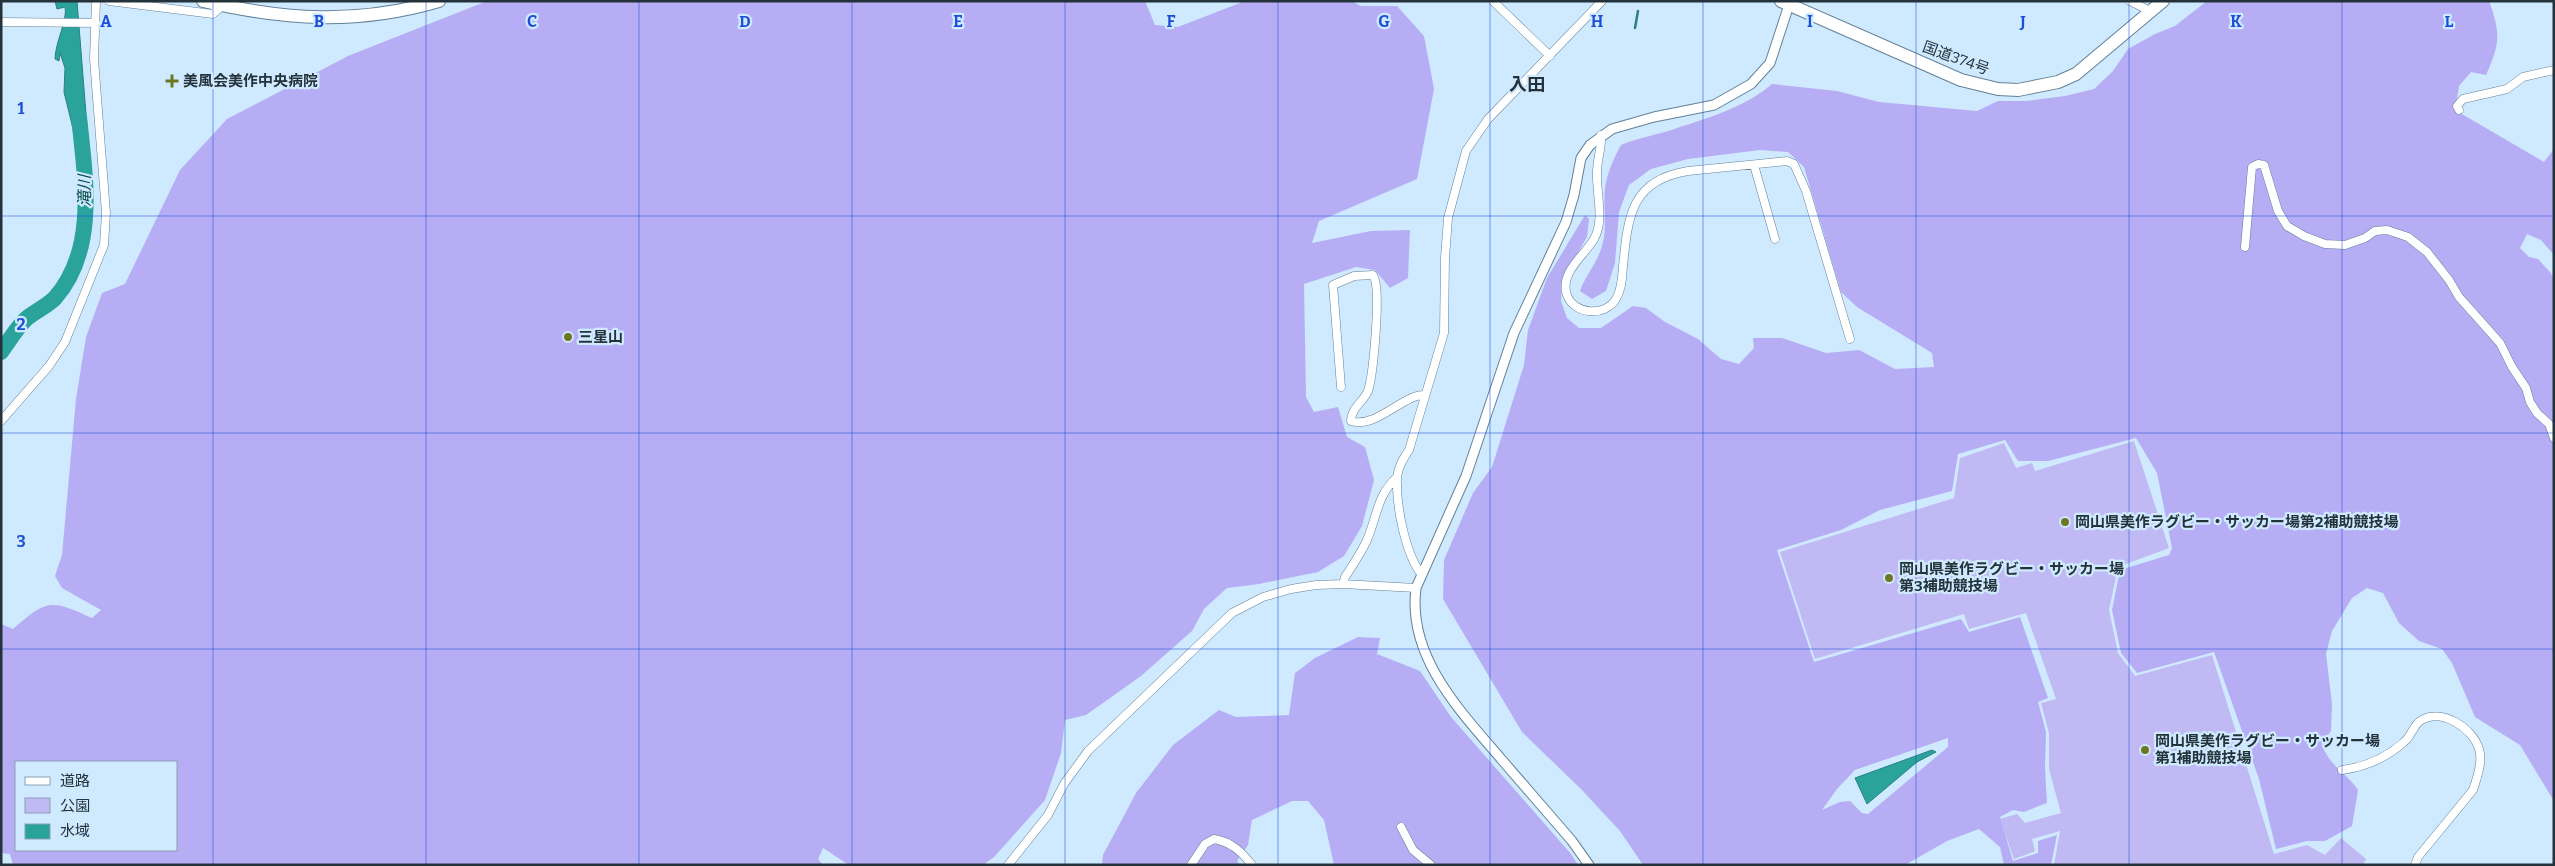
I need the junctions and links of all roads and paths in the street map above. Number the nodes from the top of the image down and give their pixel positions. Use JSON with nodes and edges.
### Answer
{"nodes":[{"id":1,"x":96,"y":1,"type":"edge"},
{"id":2,"x":109,"y":1,"type":"edge"},
{"id":3,"x":203,"y":1,"type":"edge"},
{"id":4,"x":439,"y":1,"type":"edge"},
{"id":5,"x":1493,"y":1,"type":"edge"},
{"id":6,"x":1602,"y":1,"type":"edge"},
{"id":7,"x":2130,"y":1,"type":"edge"},
{"id":8,"x":2163,"y":1,"type":"edge"},
{"id":9,"x":1787,"y":3,"type":"edge"},
{"id":10,"x":222,"y":6,"type":"junction"},
{"id":11,"x":2150,"y":11,"type":"junction"},
{"id":12,"x":1,"y":22,"type":"edge"},
{"id":13,"x":92,"y":22,"type":"junction"},
{"id":14,"x":1550,"y":56,"type":"junction"},
{"id":15,"x":2554,"y":70,"type":"edge"},
{"id":16,"x":2459,"y":110,"type":"dead end"},
{"id":17,"x":1601,"y":135,"type":"junction"},
{"id":18,"x":1754,"y":165,"type":"junction"},
{"id":19,"x":1774,"y":239,"type":"dead end"},
{"id":20,"x":2245,"y":247,"type":"dead end"},
{"id":21,"x":1850,"y":339,"type":"dead end"},
{"id":22,"x":1341,"y":388,"type":"dead end"},
{"id":23,"x":1424,"y":395,"type":"junction"},
{"id":24,"x":1,"y":421,"type":"edge"},
{"id":25,"x":2554,"y":438,"type":"edge"},
{"id":26,"x":1397,"y":477,"type":"junction"},
{"id":27,"x":1422,"y":575,"type":"junction"},
{"id":28,"x":1344,"y":584,"type":"junction"},
{"id":29,"x":1416,"y":588,"type":"junction"},
{"id":30,"x":2342,"y":770,"type":"dead end"},
{"id":31,"x":1401,"y":827,"type":"dead end"},
{"id":32,"x":1008,"y":865,"type":"edge"},
{"id":33,"x":1191,"y":865,"type":"edge"},
{"id":34,"x":1252,"y":865,"type":"edge"},
{"id":35,"x":1431,"y":865,"type":"edge"},
{"id":36,"x":1588,"y":865,"type":"edge"},
{"id":37,"x":2415,"y":865,"type":"edge"}],
"edges":[{"from":1,"to":13,"type":"street"},
{"from":2,"to":10,"type":"street"},
{"from":3,"to":10,"type":"highway"},
{"from":4,"to":10,"type":"highway"},
{"from":5,"to":14,"type":"street"},
{"from":6,"to":14,"type":"street"},
{"from":7,"to":11,"type":"street"},
{"from":8,"to":11,"type":"highway","name":"国道374号"},
{"from":9,"to":11,"type":"highway","name":"国道374号"},
{"from":9,"to":17,"type":"street"},
{"from":12,"to":13,"type":"street"},
{"from":13,"to":24,"type":"street"},
{"from":14,"to":23,"type":"street"},
{"from":15,"to":16,"type":"street"},
{"from":17,"to":18,"type":"street"},
{"from":17,"to":27,"type":"street"},
{"from":18,"to":19,"type":"street"},
{"from":18,"to":21,"type":"street"},
{"from":20,"to":25,"type":"street"},
{"from":22,"to":23,"type":"street"},
{"from":23,"to":26,"type":"street"},
{"from":26,"to":27,"type":"street"},
{"from":26,"to":28,"type":"street"},
{"from":27,"to":29,"type":"street"},
{"from":28,"to":29,"type":"street"},
{"from":28,"to":32,"type":"street"},
{"from":29,"to":36,"type":"street"},
{"from":30,"to":37,"type":"street"},
{"from":31,"to":35,"type":"street"},
{"from":33,"to":34,"type":"street"}]}
